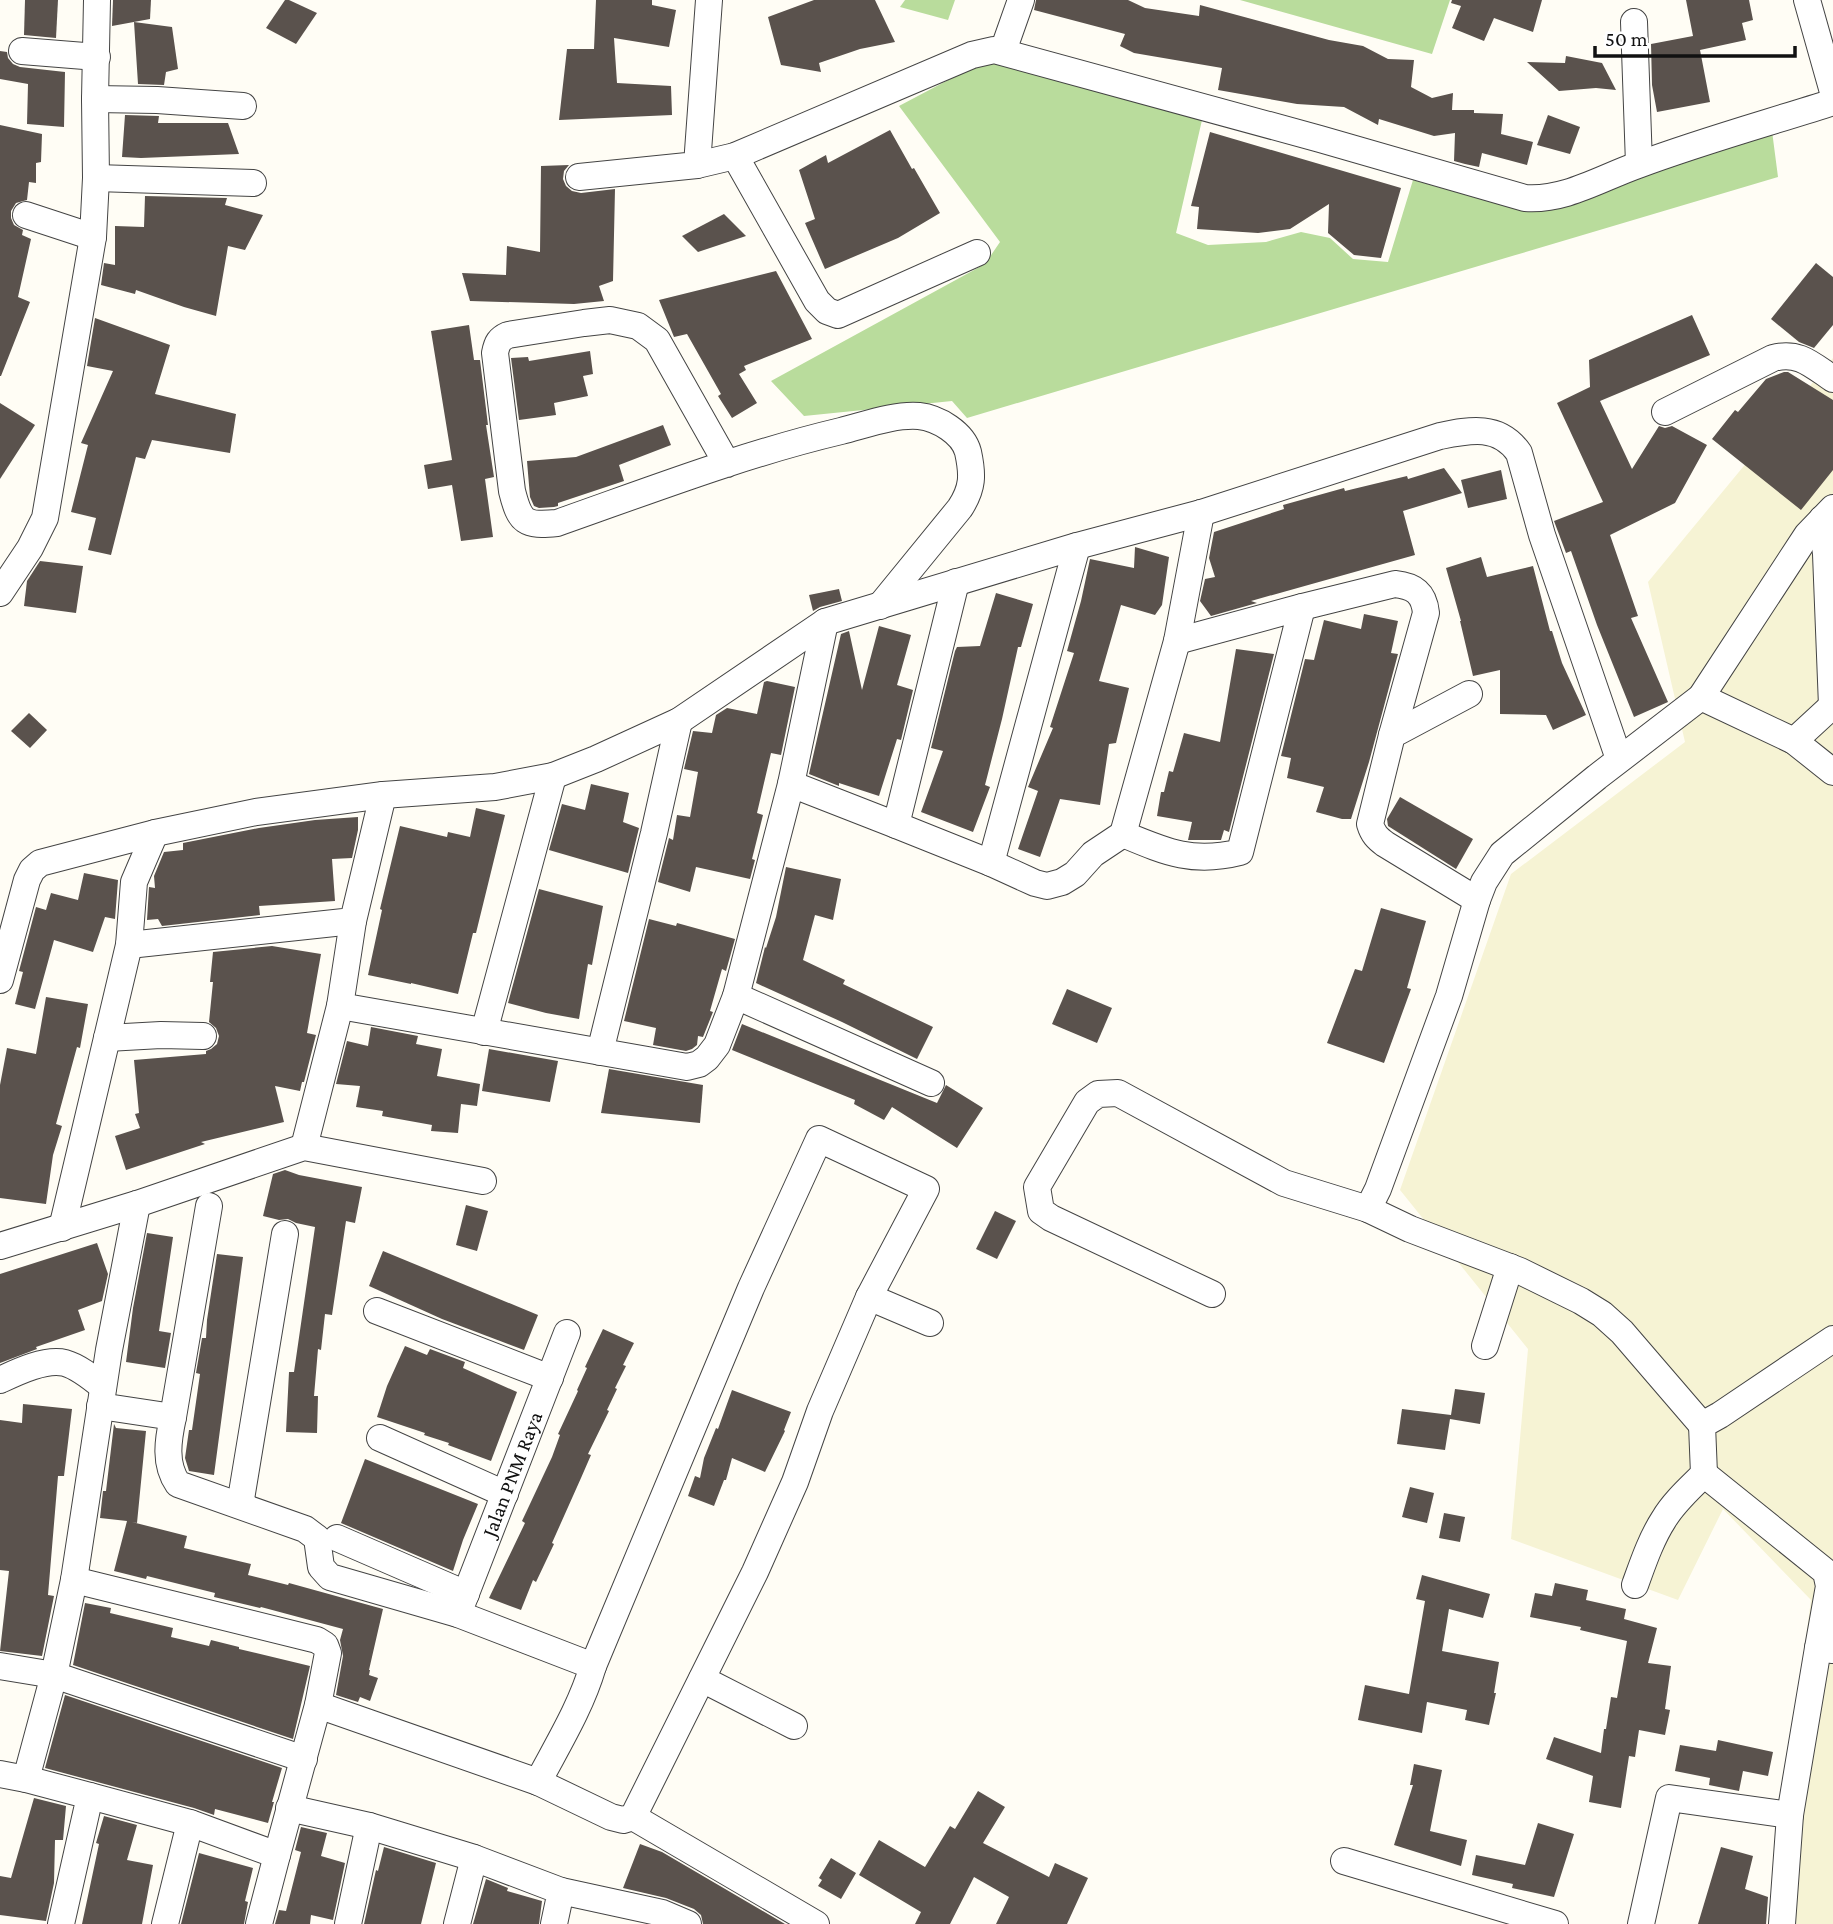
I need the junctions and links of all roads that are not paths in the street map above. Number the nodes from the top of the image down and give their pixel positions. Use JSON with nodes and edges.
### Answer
{"nodes":[{"id":1,"x":97,"y":0,"type":"edge"},
{"id":2,"x":709,"y":0,"type":"edge"},
{"id":3,"x":1021,"y":0,"type":"edge"},
{"id":4,"x":1807,"y":0,"type":"edge"},
{"id":5,"x":1634,"y":22,"type":"dead end"},
{"id":6,"x":22,"y":51,"type":"dead end"},
{"id":7,"x":1003,"y":51,"type":"junction"},
{"id":8,"x":97,"y":57,"type":"junction"},
{"id":9,"x":1833,"y":92,"type":"edge"},
{"id":10,"x":94,"y":99,"type":"junction"},
{"id":11,"x":1833,"y":102,"type":"edge"},
{"id":12,"x":243,"y":106,"type":"dead end"},
{"id":13,"x":735,"y":156,"type":"junction"},
{"id":14,"x":1639,"y":164,"type":"junction"},
{"id":15,"x":697,"y":165,"type":"junction"},
{"id":16,"x":579,"y":177,"type":"dead end"},
{"id":17,"x":96,"y":178,"type":"junction"},
{"id":18,"x":253,"y":183,"type":"dead end"},
{"id":19,"x":26,"y":215,"type":"dead end"},
{"id":20,"x":93,"y":237,"type":"junction"},
{"id":21,"x":977,"y":253,"type":"dead end"},
{"id":22,"x":1833,"y":379,"type":"edge"},
{"id":23,"x":1665,"y":412,"type":"dead end"},
{"id":24,"x":727,"y":464,"type":"junction"},
{"id":25,"x":1201,"y":513,"type":"junction"},
{"id":26,"x":1827,"y":513,"type":"edge"},
{"id":27,"x":1077,"y":547,"type":"junction"},
{"id":28,"x":956,"y":582,"type":"junction"},
{"id":29,"x":0,"y":593,"type":"edge"},
{"id":30,"x":880,"y":606,"type":"junction"},
{"id":31,"x":1302,"y":607,"type":"junction"},
{"id":32,"x":825,"y":622,"type":"junction"},
{"id":33,"x":1177,"y":641,"type":"junction"},
{"id":34,"x":1469,"y":694,"type":"dead end"},
{"id":35,"x":1701,"y":697,"type":"junction"},
{"id":36,"x":1833,"y":706,"type":"edge"},
{"id":37,"x":679,"y":721,"type":"junction"},
{"id":38,"x":1392,"y":736,"type":"junction"},
{"id":39,"x":1794,"y":741,"type":"junction"},
{"id":40,"x":1619,"y":759,"type":"junction"},
{"id":41,"x":1833,"y":772,"type":"edge"},
{"id":42,"x":553,"y":776,"type":"junction"},
{"id":43,"x":791,"y":784,"type":"junction"},
{"id":44,"x":383,"y":795,"type":"junction"},
{"id":45,"x":896,"y":825,"type":"junction"},
{"id":46,"x":155,"y":833,"type":"junction"},
{"id":47,"x":1123,"y":834,"type":"junction"},
{"id":48,"x":991,"y":863,"type":"junction"},
{"id":49,"x":1477,"y":900,"type":"junction"},
{"id":50,"x":353,"y":921,"type":"junction"},
{"id":51,"x":130,"y":945,"type":"junction"},
{"id":52,"x":0,"y":980,"type":"edge"},
{"id":53,"x":736,"y":996,"type":"junction"},
{"id":54,"x":340,"y":1006,"type":"junction"},
{"id":55,"x":484,"y":1032,"type":"junction"},
{"id":56,"x":203,"y":1036,"type":"dead end"},
{"id":57,"x":107,"y":1038,"type":"junction"},
{"id":58,"x":600,"y":1052,"type":"junction"},
{"id":59,"x":931,"y":1083,"type":"dead end"},
{"id":60,"x":304,"y":1147,"type":"junction"},
{"id":61,"x":483,"y":1181,"type":"dead end"},
{"id":62,"x":136,"y":1204,"type":"junction"},
{"id":63,"x":209,"y":1206,"type":"dead end"},
{"id":64,"x":1368,"y":1209,"type":"junction"},
{"id":65,"x":62,"y":1228,"type":"junction"},
{"id":66,"x":285,"y":1234,"type":"dead end"},
{"id":67,"x":0,"y":1246,"type":"edge"},
{"id":68,"x":1510,"y":1267,"type":"junction"},
{"id":69,"x":1212,"y":1294,"type":"dead end"},
{"id":70,"x":869,"y":1297,"type":"junction"},
{"id":71,"x":377,"y":1311,"type":"dead end"},
{"id":72,"x":930,"y":1323,"type":"dead end"},
{"id":73,"x":567,"y":1333,"type":"dead end"},
{"id":74,"x":1833,"y":1339,"type":"edge"},
{"id":75,"x":1485,"y":1346,"type":"dead end"},
{"id":76,"x":550,"y":1378,"type":"junction"},
{"id":77,"x":0,"y":1380,"type":"edge"},
{"id":78,"x":102,"y":1396,"type":"junction"},
{"id":79,"x":173,"y":1417,"type":"junction"},
{"id":80,"x":1702,"y":1425,"type":"junction"},
{"id":81,"x":380,"y":1438,"type":"dead end"},
{"id":82,"x":1704,"y":1474,"type":"junction"},
{"id":83,"x":505,"y":1493,"type":"junction"},
{"id":84,"x":240,"y":1505,"type":"junction"},
{"id":85,"x":337,"y":1538,"type":"dead end"},
{"id":86,"x":74,"y":1580,"type":"junction"},
{"id":87,"x":1635,"y":1585,"type":"dead end"},
{"id":88,"x":462,"y":1604,"type":"junction"},
{"id":89,"x":1826,"y":1649,"type":"edge"},
{"id":90,"x":0,"y":1666,"type":"edge"},
{"id":91,"x":593,"y":1666,"type":"junction"},
{"id":92,"x":54,"y":1675,"type":"junction"},
{"id":93,"x":702,"y":1679,"type":"junction"},
{"id":94,"x":318,"y":1706,"type":"junction"},
{"id":95,"x":794,"y":1726,"type":"dead end"},
{"id":96,"x":304,"y":1759,"type":"junction"},
{"id":97,"x":0,"y":1774,"type":"edge"},
{"id":98,"x":26,"y":1779,"type":"junction"},
{"id":99,"x":538,"y":1782,"type":"junction"},
{"id":100,"x":90,"y":1796,"type":"junction"},
{"id":101,"x":289,"y":1808,"type":"junction"},
{"id":102,"x":1790,"y":1815,"type":"junction"},
{"id":103,"x":633,"y":1816,"type":"junction"},
{"id":104,"x":190,"y":1823,"type":"junction"},
{"id":105,"x":369,"y":1826,"type":"junction"},
{"id":106,"x":277,"y":1855,"type":"junction"},
{"id":107,"x":474,"y":1858,"type":"junction"},
{"id":108,"x":1344,"y":1861,"type":"dead end"},
{"id":109,"x":561,"y":1891,"type":"junction"},
{"id":110,"x":61,"y":1924,"type":"edge"},
{"id":111,"x":164,"y":1924,"type":"edge"},
{"id":112,"x":259,"y":1924,"type":"edge"},
{"id":113,"x":348,"y":1924,"type":"edge"},
{"id":114,"x":457,"y":1924,"type":"edge"},
{"id":115,"x":554,"y":1924,"type":"edge"},
{"id":116,"x":688,"y":1924,"type":"edge"},
{"id":117,"x":816,"y":1924,"type":"edge"},
{"id":118,"x":1555,"y":1924,"type":"edge"},
{"id":119,"x":1641,"y":1924,"type":"edge"},
{"id":120,"x":1782,"y":1924,"type":"edge"}],
"edges":[{"from":1,"to":8,"type":"street"},
{"from":2,"to":15,"type":"street"},
{"from":3,"to":7,"type":"street"},
{"from":4,"to":9,"type":"street"},
{"from":5,"to":14,"type":"street"},
{"from":6,"to":8,"type":"street"},
{"from":7,"to":13,"type":"street"},
{"from":7,"to":14,"type":"street"},
{"from":8,"to":10,"type":"street"},
{"from":10,"to":12,"type":"street"},
{"from":10,"to":17,"type":"street"},
{"from":11,"to":14,"type":"street"},
{"from":13,"to":15,"type":"street"},
{"from":13,"to":21,"type":"street"},
{"from":15,"to":16,"type":"street"},
{"from":17,"to":18,"type":"street"},
{"from":17,"to":20,"type":"street"},
{"from":19,"to":20,"type":"street"},
{"from":20,"to":29,"type":"street"},
{"from":22,"to":23,"type":"street"},
{"from":24,"to":24,"type":"street"},
{"from":24,"to":30,"type":"street"},
{"from":25,"to":27,"type":"street"},
{"from":25,"to":33,"type":"street"},
{"from":25,"to":40,"type":"street"},
{"from":26,"to":35,"type":"street"},
{"from":26,"to":36,"type":"street"},
{"from":27,"to":28,"type":"street"},
{"from":27,"to":48,"type":"street"},
{"from":28,"to":30,"type":"street"},
{"from":28,"to":45,"type":"street"},
{"from":30,"to":32,"type":"street"},
{"from":31,"to":33,"type":"street"},
{"from":31,"to":38,"type":"street"},
{"from":31,"to":47,"type":"street"},
{"from":32,"to":37,"type":"street"},
{"from":32,"to":43,"type":"street"},
{"from":33,"to":47,"type":"street"},
{"from":34,"to":38,"type":"street"},
{"from":35,"to":39,"type":"street"},
{"from":35,"to":40,"type":"street"},
{"from":36,"to":39,"type":"street"},
{"from":37,"to":42,"type":"street"},
{"from":37,"to":58,"type":"street"},
{"from":38,"to":49,"type":"street"},
{"from":39,"to":41,"type":"street"},
{"from":40,"to":49,"type":"street"},
{"from":42,"to":44,"type":"street"},
{"from":42,"to":55,"type":"street"},
{"from":43,"to":45,"type":"street"},
{"from":43,"to":53,"type":"street"},
{"from":44,"to":46,"type":"street"},
{"from":44,"to":50,"type":"street"},
{"from":45,"to":48,"type":"street"},
{"from":46,"to":51,"type":"street"},
{"from":46,"to":52,"type":"street"},
{"from":47,"to":48,"type":"street"},
{"from":49,"to":64,"type":"street"},
{"from":50,"to":51,"type":"street"},
{"from":50,"to":54,"type":"street"},
{"from":51,"to":57,"type":"street"},
{"from":53,"to":58,"type":"street"},
{"from":53,"to":59,"type":"street"},
{"from":54,"to":55,"type":"street"},
{"from":54,"to":60,"type":"street"},
{"from":55,"to":58,"type":"street"},
{"from":56,"to":57,"type":"street"},
{"from":57,"to":65,"type":"street"},
{"from":60,"to":61,"type":"street"},
{"from":60,"to":62,"type":"street"},
{"from":62,"to":65,"type":"street"},
{"from":62,"to":78,"type":"street"},
{"from":63,"to":79,"type":"street"},
{"from":64,"to":68,"type":"street"},
{"from":64,"to":69,"type":"street"},
{"from":65,"to":67,"type":"street"},
{"from":66,"to":84,"type":"street"},
{"from":68,"to":75,"type":"street"},
{"from":68,"to":80,"type":"street"},
{"from":70,"to":72,"type":"street"},
{"from":70,"to":91,"type":"street"},
{"from":70,"to":93,"type":"street"},
{"from":71,"to":76,"type":"street"},
{"from":73,"to":76,"type":"street","name":"Jalan PNM Raya"},
{"from":74,"to":80,"type":"street"},
{"from":76,"to":83,"type":"street","name":"Jalan PNM Raya"},
{"from":77,"to":78,"type":"street"},
{"from":78,"to":79,"type":"street"},
{"from":78,"to":86,"type":"street"},
{"from":79,"to":84,"type":"street"},
{"from":80,"to":82,"type":"street"},
{"from":81,"to":83,"type":"street"},
{"from":82,"to":87,"type":"street"},
{"from":82,"to":89,"type":"street"},
{"from":83,"to":88,"type":"street","name":"Jalan PNM Raya"},
{"from":84,"to":88,"type":"street"},
{"from":85,"to":88,"type":"street"},
{"from":86,"to":92,"type":"street"},
{"from":86,"to":94,"type":"street"},
{"from":88,"to":91,"type":"street"},
{"from":89,"to":102,"type":"street"},
{"from":90,"to":92,"type":"street"},
{"from":91,"to":99,"type":"street"},
{"from":92,"to":96,"type":"street"},
{"from":92,"to":98,"type":"street"},
{"from":93,"to":95,"type":"street"},
{"from":93,"to":103,"type":"street"},
{"from":94,"to":96,"type":"street"},
{"from":94,"to":99,"type":"street"},
{"from":96,"to":101,"type":"street"},
{"from":97,"to":98,"type":"street"},
{"from":98,"to":100,"type":"street"},
{"from":99,"to":103,"type":"street"},
{"from":100,"to":104,"type":"street"},
{"from":100,"to":110,"type":"street"},
{"from":101,"to":105,"type":"street"},
{"from":101,"to":106,"type":"street"},
{"from":102,"to":119,"type":"street"},
{"from":102,"to":120,"type":"street"},
{"from":103,"to":117,"type":"street"},
{"from":104,"to":106,"type":"street"},
{"from":104,"to":111,"type":"street"},
{"from":105,"to":107,"type":"street"},
{"from":105,"to":113,"type":"street"},
{"from":106,"to":112,"type":"street"},
{"from":107,"to":109,"type":"street"},
{"from":107,"to":114,"type":"street"},
{"from":108,"to":118,"type":"street"},
{"from":109,"to":115,"type":"street"},
{"from":109,"to":116,"type":"street"}]}
